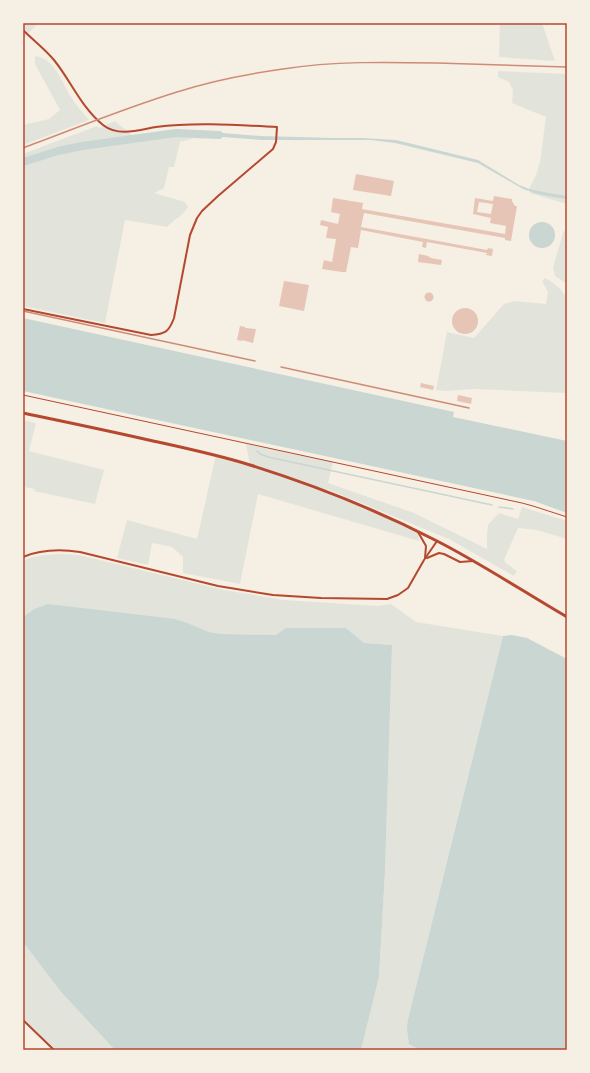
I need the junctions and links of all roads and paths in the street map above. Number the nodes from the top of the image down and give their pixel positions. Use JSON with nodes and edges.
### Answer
{"nodes":[{"id":1,"x":23,"y":30,"type":"edge"},
{"id":2,"x":23,"y":309,"type":"edge"},
{"id":3,"x":23,"y":395,"type":"edge"},
{"id":4,"x":23,"y":413,"type":"edge"},
{"id":5,"x":567,"y":518,"type":"edge"},
{"id":6,"x":417,"y":531,"type":"junction"},
{"id":7,"x":437,"y":541,"type":"junction"},
{"id":8,"x":23,"y":557,"type":"edge"},
{"id":9,"x":424,"y":560,"type":"junction"},
{"id":10,"x":473,"y":561,"type":"junction"},
{"id":11,"x":567,"y":617,"type":"edge"},
{"id":12,"x":23,"y":1020,"type":"edge"},
{"id":13,"x":54,"y":1050,"type":"edge"}],
"edges":[{"from":1,"to":2,"type":"street"},
{"from":3,"to":5,"type":"path"},
{"from":4,"to":6,"type":"main road"},
{"from":6,"to":7,"type":"main road"},
{"from":6,"to":9,"type":"street"},
{"from":7,"to":9,"type":"street"},
{"from":7,"to":10,"type":"main road"},
{"from":8,"to":9,"type":"street"},
{"from":9,"to":10,"type":"street"},
{"from":10,"to":11,"type":"main road"},
{"from":12,"to":13,"type":"street"}]}
